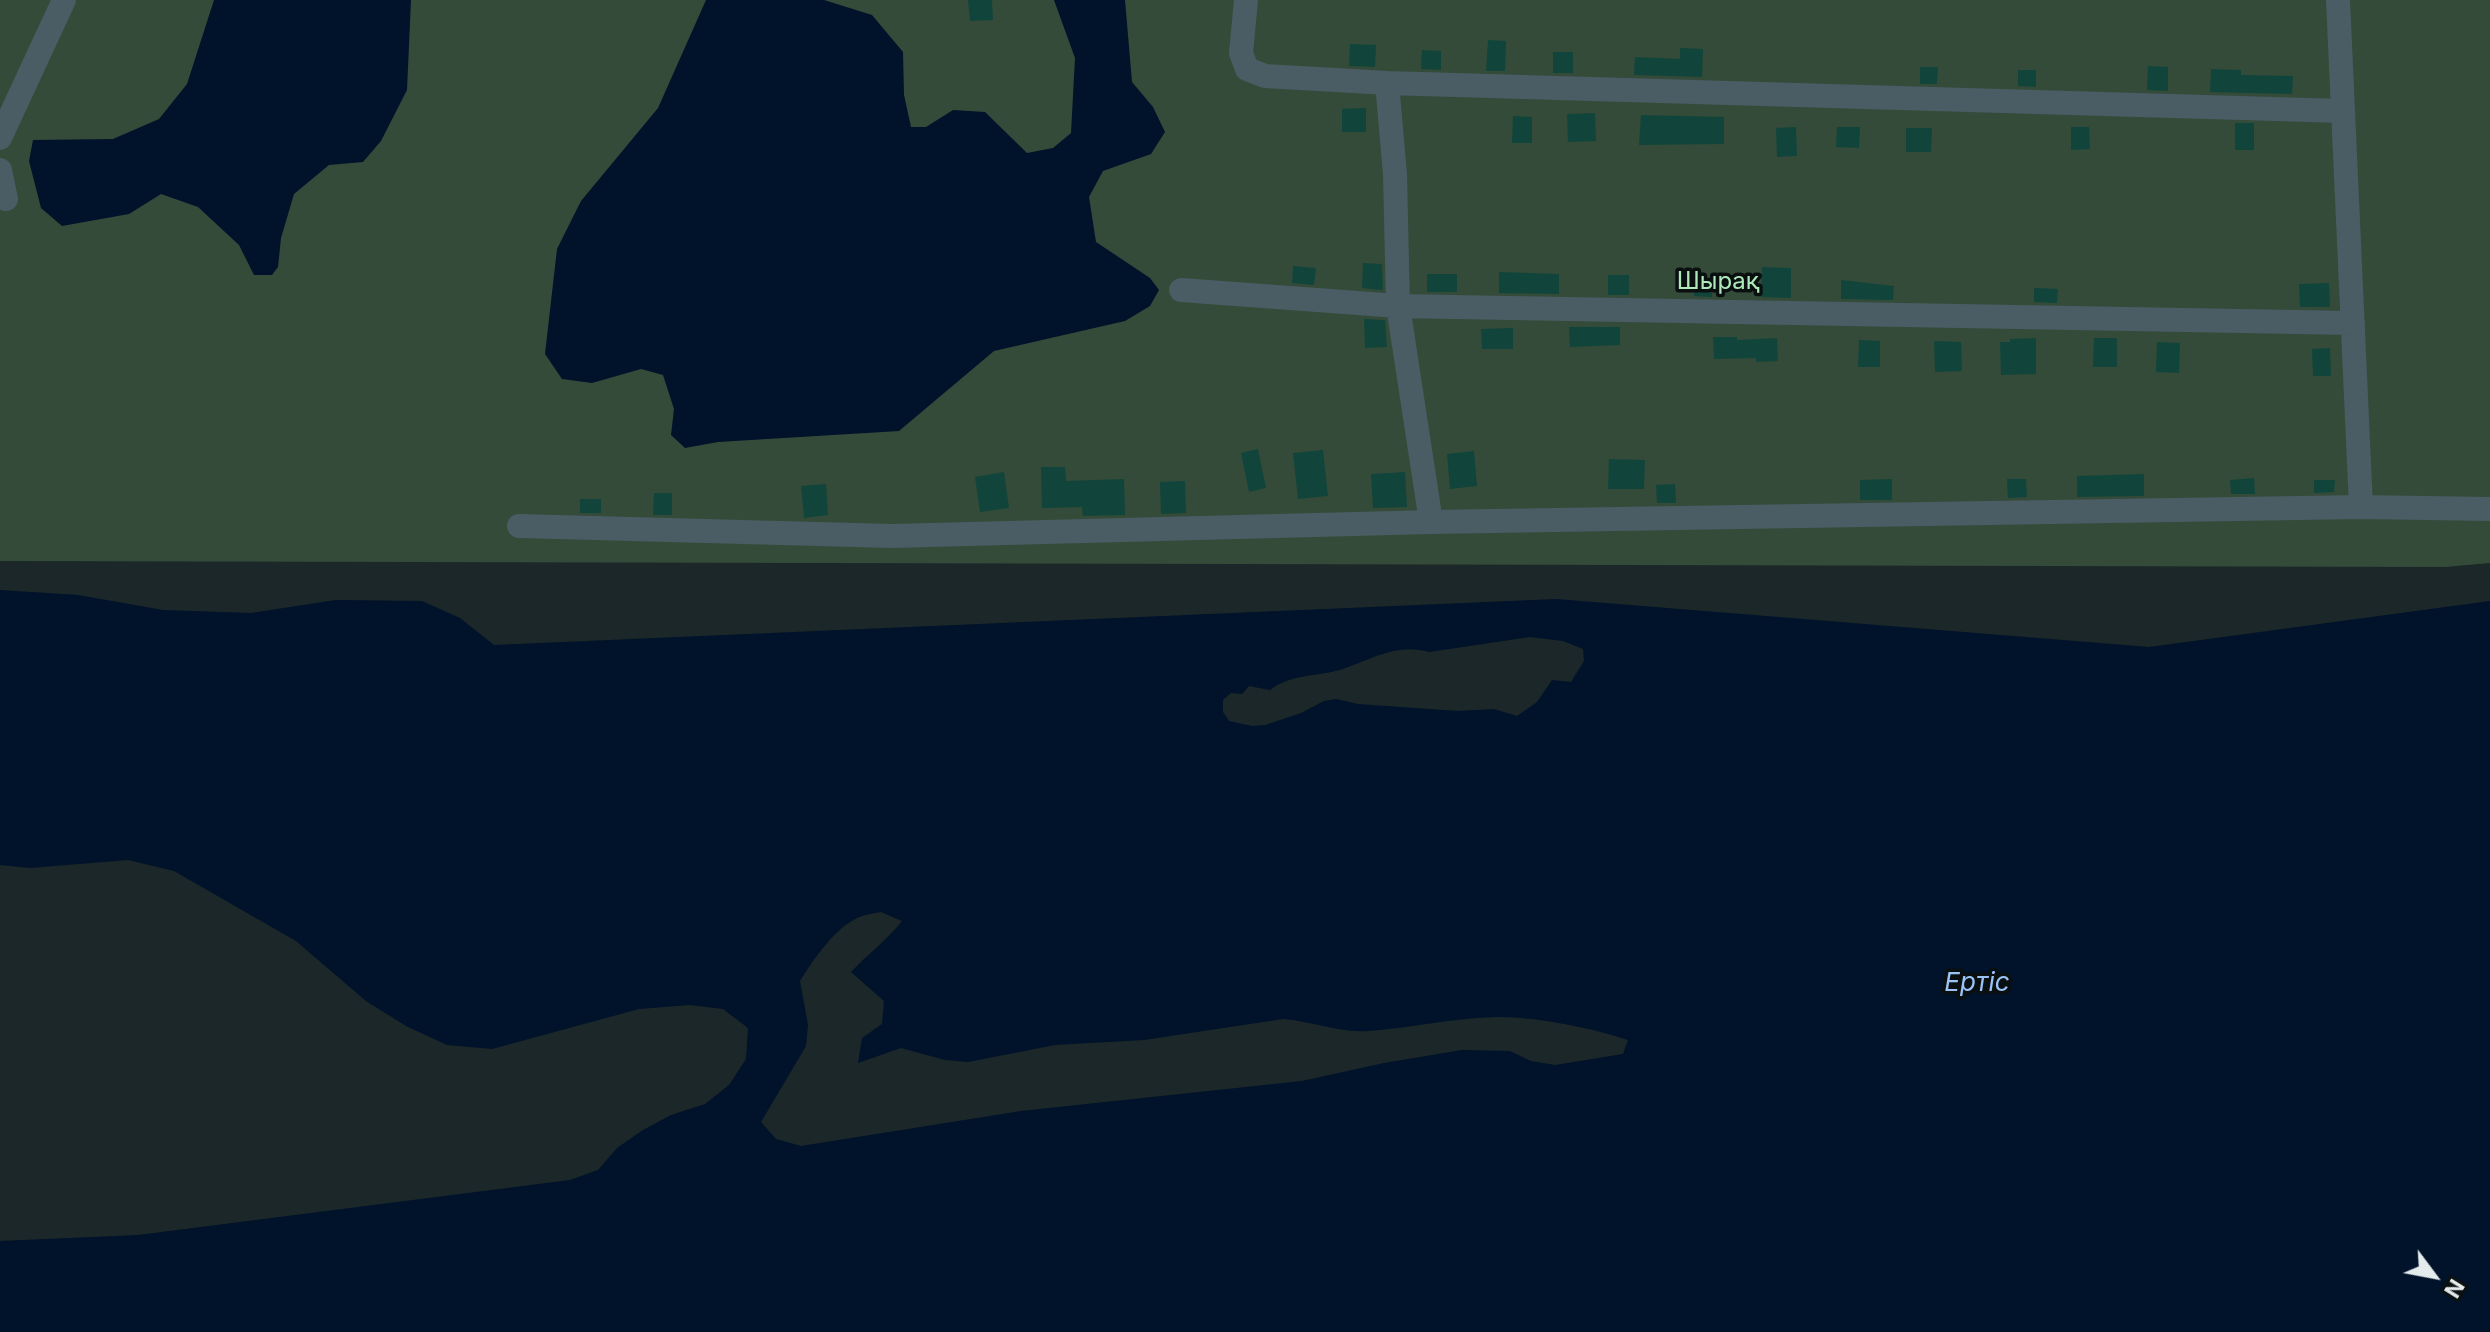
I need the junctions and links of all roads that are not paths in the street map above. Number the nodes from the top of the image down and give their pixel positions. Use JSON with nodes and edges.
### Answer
{"nodes":[{"id":1,"x":64,"y":0,"type":"edge"},
{"id":2,"x":1246,"y":0,"type":"edge"},
{"id":3,"x":2338,"y":0,"type":"edge"},
{"id":4,"x":1387,"y":83,"type":"junction"},
{"id":5,"x":2343,"y":111,"type":"junction"},
{"id":6,"x":0,"y":138,"type":"edge"},
{"id":7,"x":0,"y":170,"type":"edge"},
{"id":8,"x":6,"y":199,"type":"dead end"},
{"id":9,"x":1181,"y":290,"type":"dead end"},
{"id":10,"x":1398,"y":306,"type":"junction"},
{"id":11,"x":2353,"y":323,"type":"junction"},
{"id":12,"x":2361,"y":507,"type":"junction"},
{"id":13,"x":2490,"y":509,"type":"edge"},
{"id":14,"x":1431,"y":522,"type":"junction"},
{"id":15,"x":519,"y":526,"type":"dead end"}],
"edges":[{"from":1,"to":6,"type":"street"},
{"from":2,"to":4,"type":"street"},
{"from":3,"to":5,"type":"street"},
{"from":4,"to":5,"type":"street"},
{"from":4,"to":10,"type":"street"},
{"from":5,"to":11,"type":"street"},
{"from":7,"to":8,"type":"street"},
{"from":9,"to":10,"type":"street"},
{"from":10,"to":11,"type":"street"},
{"from":10,"to":14,"type":"street"},
{"from":11,"to":12,"type":"street"},
{"from":12,"to":13,"type":"street"},
{"from":12,"to":14,"type":"street"},
{"from":14,"to":15,"type":"street"}]}
